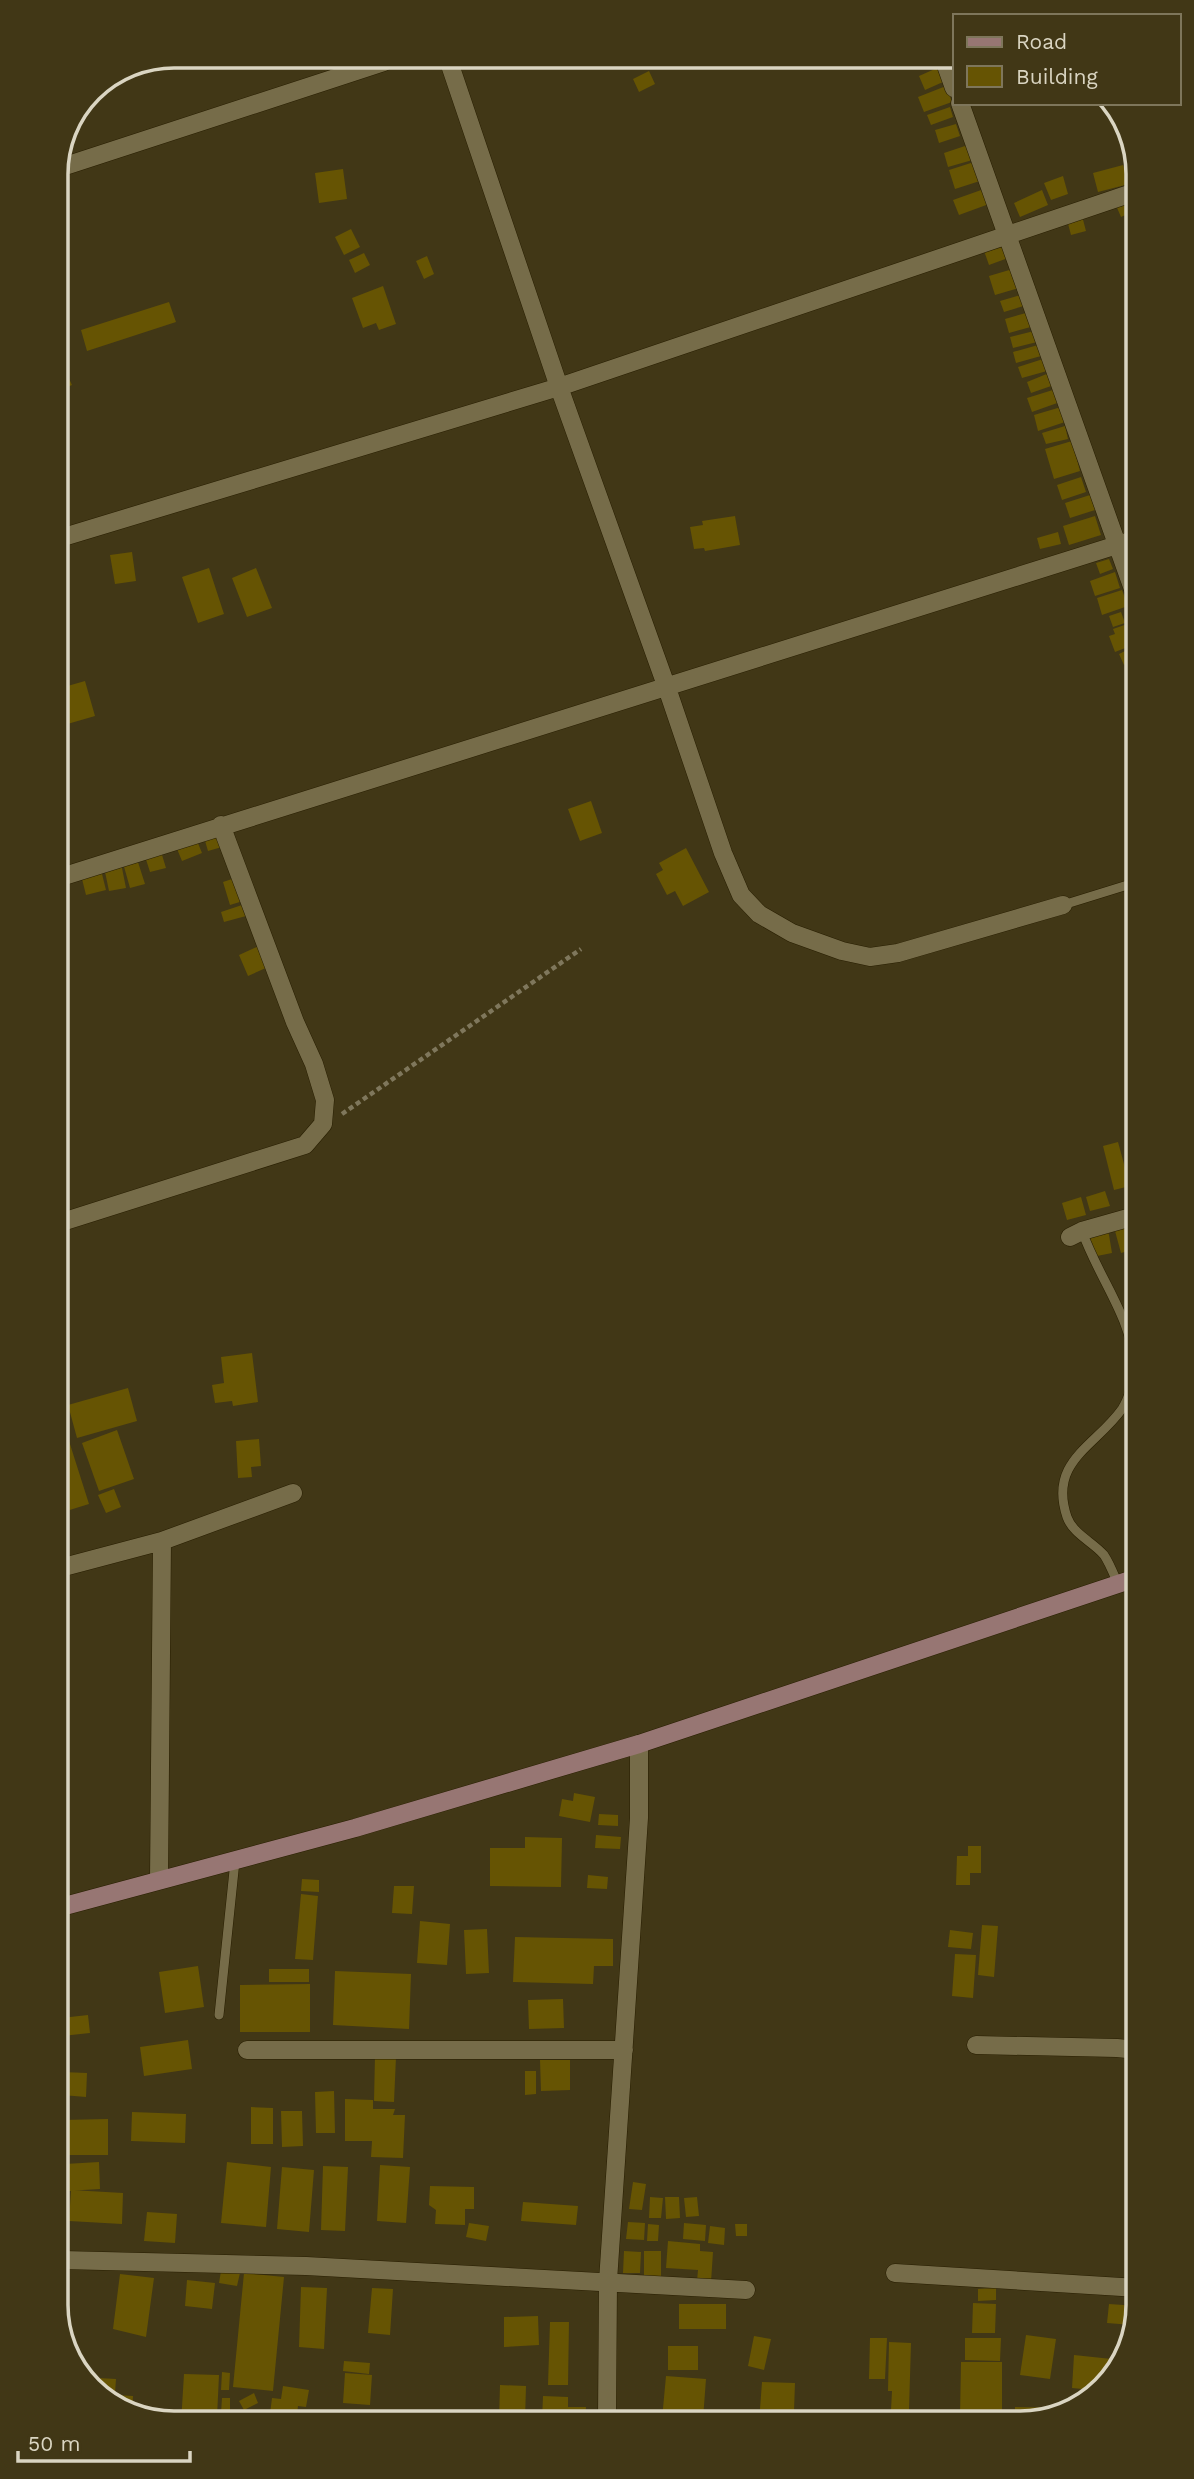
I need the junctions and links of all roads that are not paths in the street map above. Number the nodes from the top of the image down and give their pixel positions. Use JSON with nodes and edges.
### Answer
{"nodes":[{"id":1,"x":366,"y":68,"type":"edge"},
{"id":2,"x":451,"y":68,"type":"edge"},
{"id":3,"x":947,"y":68,"type":"edge"},
{"id":4,"x":953,"y":85,"type":"edge"},
{"id":5,"x":961,"y":105,"type":"edge"},
{"id":6,"x":68,"y":165,"type":"edge"},
{"id":7,"x":1126,"y":195,"type":"edge"},
{"id":8,"x":1006,"y":234,"type":"junction"},
{"id":9,"x":559,"y":387,"type":"junction"},
{"id":10,"x":68,"y":536,"type":"edge"},
{"id":11,"x":1125,"y":543,"type":"edge"},
{"id":12,"x":667,"y":688,"type":"junction"},
{"id":13,"x":221,"y":825,"type":"junction"},
{"id":14,"x":68,"y":875,"type":"edge"},
{"id":15,"x":1126,"y":885,"type":"edge"},
{"id":16,"x":1063,"y":905,"type":"joint"},
{"id":17,"x":1126,"y":1219,"type":"edge"},
{"id":18,"x":68,"y":1220,"type":"edge"},
{"id":19,"x":1076,"y":1234,"type":"joint"},
{"id":20,"x":1126,"y":1324,"type":"edge"},
{"id":21,"x":1126,"y":1400,"type":"edge"},
{"id":22,"x":293,"y":1493,"type":"dead end"},
{"id":23,"x":162,"y":1541,"type":"junction"},
{"id":24,"x":68,"y":1566,"type":"edge"},
{"id":25,"x":1126,"y":1581,"type":"edge"},
{"id":26,"x":1118,"y":1584,"type":"junction"},
{"id":27,"x":639,"y":1744,"type":"junction"},
{"id":28,"x":235,"y":1861,"type":"junction"},
{"id":29,"x":159,"y":1880,"type":"junction"},
{"id":30,"x":68,"y":1905,"type":"edge"},
{"id":31,"x":219,"y":2015,"type":"dead end"},
{"id":32,"x":976,"y":2045,"type":"dead end"},
{"id":33,"x":1126,"y":2049,"type":"edge"},
{"id":34,"x":247,"y":2050,"type":"dead end"},
{"id":35,"x":624,"y":2050,"type":"junction"},
{"id":36,"x":68,"y":2260,"type":"edge"},
{"id":37,"x":895,"y":2273,"type":"dead end"},
{"id":38,"x":608,"y":2281,"type":"junction"},
{"id":39,"x":1126,"y":2287,"type":"edge"},
{"id":40,"x":746,"y":2290,"type":"dead end"},
{"id":41,"x":607,"y":2411,"type":"edge"}],
"edges":[{"from":1,"to":6,"type":"street"},
{"from":2,"to":9,"type":"street"},
{"from":3,"to":4,"type":"street"},
{"from":5,"to":8,"type":"street"},
{"from":7,"to":8,"type":"street"},
{"from":8,"to":9,"type":"street"},
{"from":8,"to":11,"type":"street"},
{"from":9,"to":10,"type":"street"},
{"from":9,"to":12,"type":"street"},
{"from":11,"to":12,"type":"street"},
{"from":12,"to":13,"type":"street"},
{"from":12,"to":16,"type":"street"},
{"from":13,"to":14,"type":"street"},
{"from":13,"to":18,"type":"street"},
{"from":15,"to":16,"type":"lane"},
{"from":17,"to":19,"type":"street"},
{"from":19,"to":20,"type":"lane"},
{"from":21,"to":26,"type":"lane"},
{"from":22,"to":23,"type":"street"},
{"from":23,"to":24,"type":"street"},
{"from":23,"to":29,"type":"street"},
{"from":25,"to":26,"type":"street"},
{"from":26,"to":27,"type":"street"},
{"from":27,"to":28,"type":"street"},
{"from":27,"to":35,"type":"street"},
{"from":28,"to":29,"type":"street"},
{"from":28,"to":31,"type":"lane"},
{"from":29,"to":30,"type":"street"},
{"from":32,"to":33,"type":"street"},
{"from":34,"to":35,"type":"street"},
{"from":35,"to":38,"type":"street"},
{"from":36,"to":38,"type":"street"},
{"from":37,"to":39,"type":"street"},
{"from":38,"to":40,"type":"street"},
{"from":38,"to":41,"type":"street"}]}
